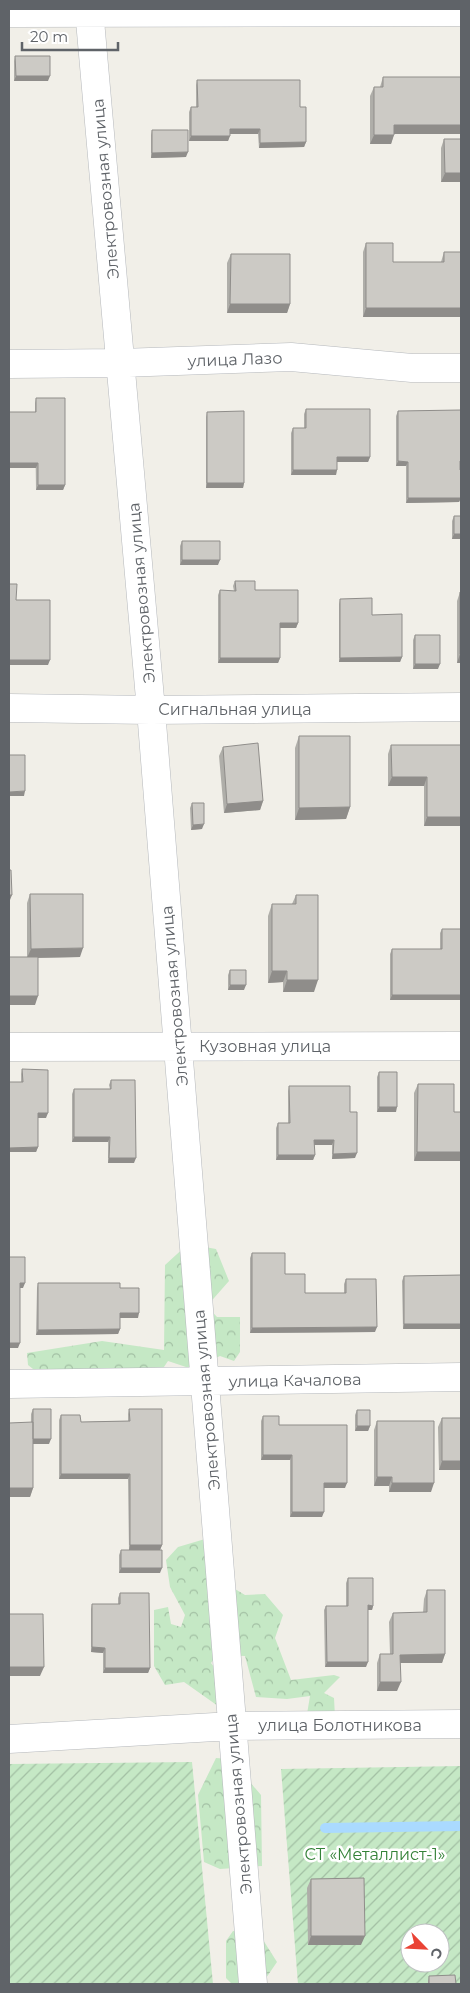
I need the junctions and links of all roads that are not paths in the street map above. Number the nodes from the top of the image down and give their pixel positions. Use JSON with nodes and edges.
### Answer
{"nodes":[{"id":1,"x":89,"y":11,"type":"edge"},
{"id":2,"x":461,"y":12,"type":"edge"},
{"id":3,"x":9,"y":13,"type":"edge"},
{"id":4,"x":121,"y":363,"type":"junction"},
{"id":5,"x":9,"y":364,"type":"edge"},
{"id":6,"x":461,"y":368,"type":"edge"},
{"id":7,"x":461,"y":707,"type":"edge"},
{"id":8,"x":9,"y":708,"type":"edge"},
{"id":9,"x":151,"y":710,"type":"junction"},
{"id":10,"x":178,"y":1046,"type":"junction"},
{"id":11,"x":461,"y":1046,"type":"edge"},
{"id":12,"x":9,"y":1047,"type":"edge"},
{"id":13,"x":461,"y":1377,"type":"edge"},
{"id":14,"x":204,"y":1381,"type":"junction"},
{"id":15,"x":9,"y":1384,"type":"edge"},
{"id":16,"x":461,"y":1724,"type":"edge"},
{"id":17,"x":232,"y":1726,"type":"junction"},
{"id":18,"x":9,"y":1739,"type":"edge"},
{"id":19,"x":253,"y":1984,"type":"edge"}],
"edges":[{"from":1,"to":2,"type":"street"},
{"from":1,"to":3,"type":"street"},
{"from":1,"to":4,"type":"street","name":"Электровозная улица"},
{"from":4,"to":5,"type":"street","name":"улица Лазо"},
{"from":4,"to":6,"type":"street","name":"улица Лазо"},
{"from":4,"to":9,"type":"street","name":"Электровозная улица"},
{"from":7,"to":9,"type":"street","name":"Сигнальная улица"},
{"from":8,"to":9,"type":"street","name":"Сигнальная улица"},
{"from":9,"to":10,"type":"street","name":"Электровозная улица"},
{"from":10,"to":11,"type":"street","name":"Кузовная улица"},
{"from":10,"to":12,"type":"street","name":"Кузовная улица"},
{"from":10,"to":14,"type":"street","name":"Электровозная улица"},
{"from":13,"to":14,"type":"street","name":"улица Качалова"},
{"from":14,"to":15,"type":"street","name":"улица Качалова"},
{"from":14,"to":17,"type":"street","name":"Электровозная улица"},
{"from":16,"to":17,"type":"street","name":"улица Болотникова"},
{"from":17,"to":18,"type":"street","name":"улица Болотникова"},
{"from":17,"to":19,"type":"street","name":"Электровозная улица"}]}
